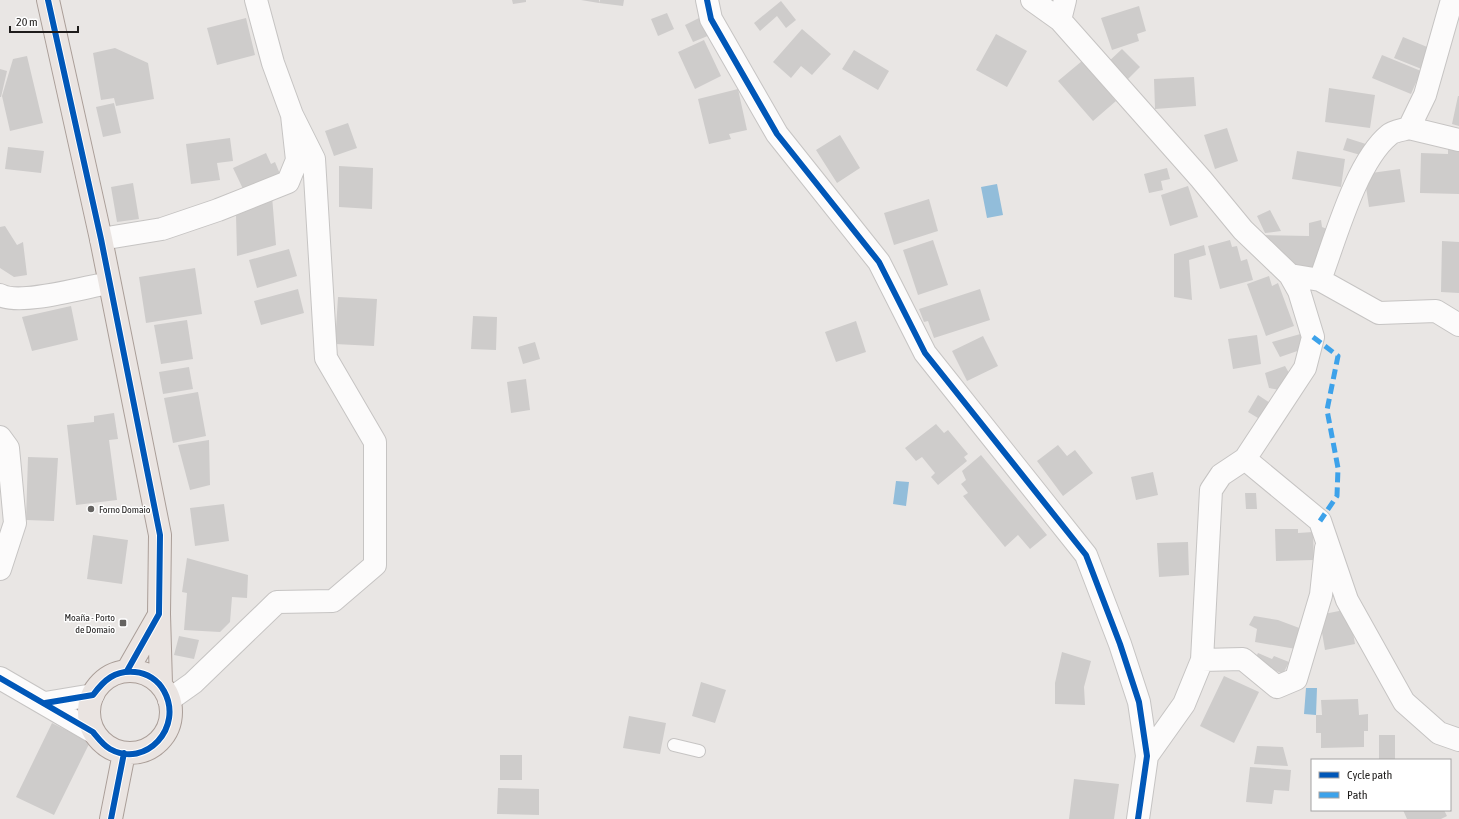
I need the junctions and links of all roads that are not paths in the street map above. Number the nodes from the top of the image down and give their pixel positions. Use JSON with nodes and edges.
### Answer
{"nodes":[{"id":1,"x":48,"y":0,"type":"edge"},
{"id":2,"x":256,"y":0,"type":"edge"},
{"id":3,"x":707,"y":0,"type":"edge"},
{"id":4,"x":1032,"y":0,"type":"edge"},
{"id":5,"x":1452,"y":0,"type":"edge"},
{"id":6,"x":1062,"y":10,"type":"edge"},
{"id":7,"x":292,"y":115,"type":"junction"},
{"id":8,"x":1409,"y":128,"type":"junction"},
{"id":9,"x":1459,"y":140,"type":"edge"},
{"id":10,"x":101,"y":239,"type":"junction"},
{"id":11,"x":1290,"y":275,"type":"junction"},
{"id":12,"x":1320,"y":280,"type":"junction"},
{"id":13,"x":109,"y":283,"type":"junction"},
{"id":14,"x":0,"y":295,"type":"edge"},
{"id":15,"x":1459,"y":325,"type":"edge"},
{"id":16,"x":0,"y":437,"type":"edge"},
{"id":17,"x":1245,"y":458,"type":"junction"},
{"id":18,"x":1327,"y":542,"type":"junction"},
{"id":19,"x":0,"y":569,"type":"edge"},
{"id":20,"x":159,"y":614,"type":"junction"},
{"id":21,"x":1202,"y":660,"type":"junction"},
{"id":22,"x":127,"y":671,"type":"junction"},
{"id":23,"x":0,"y":678,"type":"edge"},
{"id":24,"x":165,"y":692,"type":"junction"},
{"id":25,"x":93,"y":695,"type":"junction"},
{"id":26,"x":45,"y":704,"type":"junction"},
{"id":27,"x":93,"y":732,"type":"junction"},
{"id":28,"x":1459,"y":740,"type":"edge"},
{"id":29,"x":674,"y":745,"type":"dead end"},
{"id":30,"x":699,"y":751,"type":"dead end"},
{"id":31,"x":124,"y":753,"type":"junction"},
{"id":32,"x":1147,"y":756,"type":"junction"},
{"id":33,"x":112,"y":819,"type":"edge"},
{"id":34,"x":1138,"y":819,"type":"edge"}],
"edges":[{"from":1,"to":10,"type":"main road"},
{"from":2,"to":7,"type":"street"},
{"from":3,"to":32,"type":"street"},
{"from":4,"to":6,"type":"street"},
{"from":5,"to":8,"type":"street"},
{"from":6,"to":11,"type":"street"},
{"from":7,"to":10,"type":"street"},
{"from":7,"to":24,"type":"street"},
{"from":8,"to":9,"type":"street"},
{"from":8,"to":12,"type":"street"},
{"from":10,"to":13,"type":"main road"},
{"from":11,"to":12,"type":"street"},
{"from":11,"to":17,"type":"street"},
{"from":12,"to":15,"type":"street"},
{"from":13,"to":14,"type":"street"},
{"from":13,"to":20,"type":"main road"},
{"from":16,"to":19,"type":"street"},
{"from":17,"to":18,"type":"street"},
{"from":17,"to":21,"type":"street"},
{"from":18,"to":21,"type":"street"},
{"from":18,"to":28,"type":"street"},
{"from":20,"to":22,"type":"main road"},
{"from":20,"to":24,"type":"main road"},
{"from":21,"to":32,"type":"street"},
{"from":22,"to":24,"type":"main road"},
{"from":22,"to":25,"type":"main road"},
{"from":23,"to":26,"type":"street"},
{"from":24,"to":31,"type":"main road"},
{"from":25,"to":26,"type":"street"},
{"from":25,"to":27,"type":"main road"},
{"from":26,"to":27,"type":"street"},
{"from":27,"to":31,"type":"main road"},
{"from":29,"to":30,"type":"lane"},
{"from":31,"to":33,"type":"main road"},
{"from":32,"to":34,"type":"street"}]}
